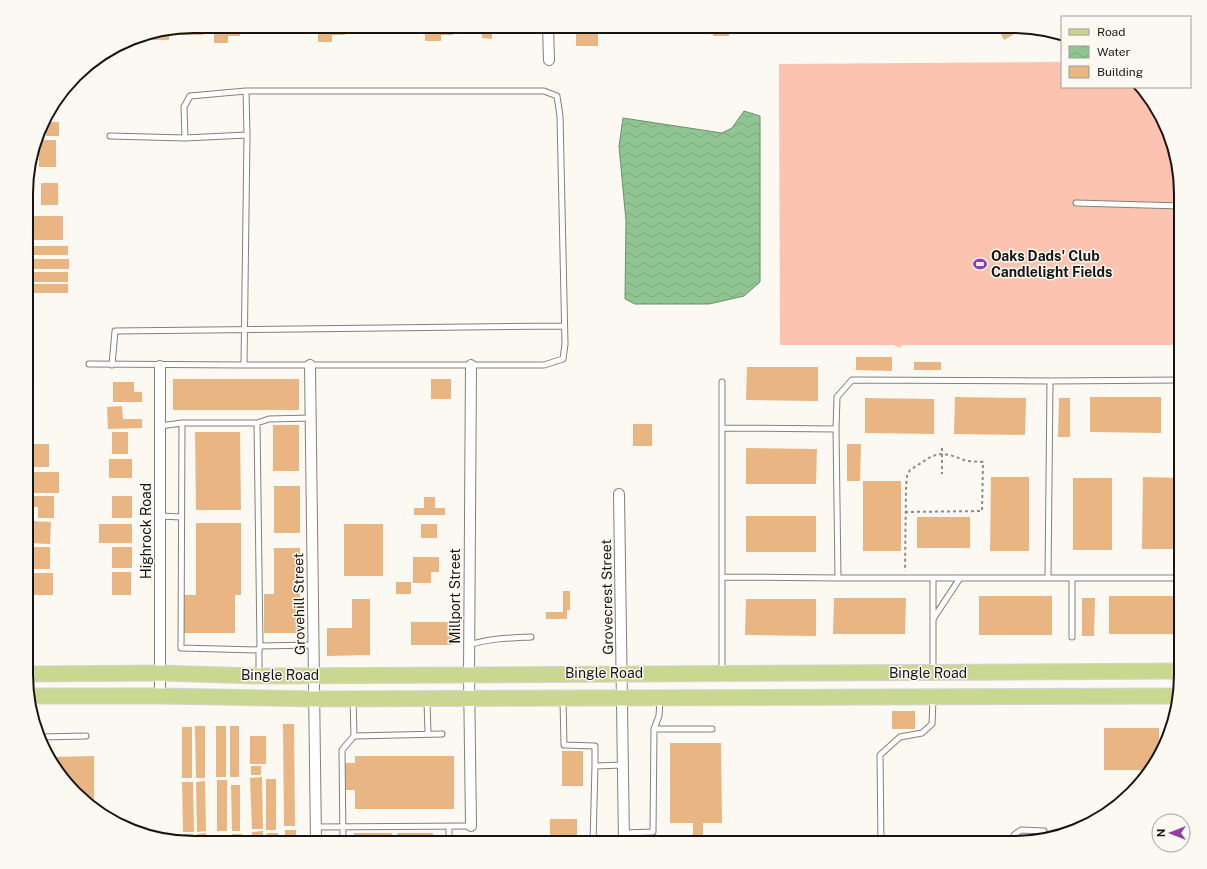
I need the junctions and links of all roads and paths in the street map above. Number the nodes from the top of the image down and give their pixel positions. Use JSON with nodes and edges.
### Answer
{"nodes":[{"id":1,"x":548,"y":33,"type":"edge"},
{"id":2,"x":549,"y":60,"type":"dead end"},
{"id":3,"x":246,"y":91,"type":"junction"},
{"id":4,"x":248,"y":135,"type":"junction"},
{"id":5,"x":110,"y":136,"type":"dead end"},
{"id":6,"x":185,"y":138,"type":"junction"},
{"id":7,"x":1076,"y":203,"type":"dead end"},
{"id":8,"x":1174,"y":206,"type":"edge"},
{"id":9,"x":564,"y":326,"type":"junction"},
{"id":10,"x":244,"y":331,"type":"junction"},
{"id":11,"x":89,"y":364,"type":"dead end"},
{"id":12,"x":112,"y":365,"type":"junction"},
{"id":13,"x":244,"y":365,"type":"junction"},
{"id":14,"x":310,"y":365,"type":"junction"},
{"id":15,"x":471,"y":365,"type":"junction"},
{"id":16,"x":160,"y":366,"type":"junction"},
{"id":17,"x":1174,"y":380,"type":"edge"},
{"id":18,"x":1050,"y":381,"type":"junction"},
{"id":19,"x":722,"y":382,"type":"dead end"},
{"id":20,"x":311,"y":418,"type":"junction"},
{"id":21,"x":182,"y":423,"type":"junction"},
{"id":22,"x":257,"y":423,"type":"junction"},
{"id":23,"x":160,"y":426,"type":"junction"},
{"id":24,"x":722,"y":428,"type":"junction"},
{"id":25,"x":836,"y":429,"type":"junction"},
{"id":26,"x":942,"y":448,"type":"dead end"},
{"id":27,"x":942,"y":454,"type":"junction"},
{"id":28,"x":942,"y":474,"type":"dead end"},
{"id":29,"x":619,"y":494,"type":"dead end"},
{"id":30,"x":905,"y":512,"type":"junction"},
{"id":31,"x":160,"y":516,"type":"junction"},
{"id":32,"x":181,"y":517,"type":"junction"},
{"id":33,"x":722,"y":577,"type":"junction"},
{"id":34,"x":838,"y":578,"type":"junction"},
{"id":35,"x":906,"y":578,"type":"junction"},
{"id":36,"x":933,"y":578,"type":"junction"},
{"id":37,"x":960,"y":578,"type":"junction"},
{"id":38,"x":1048,"y":578,"type":"junction"},
{"id":39,"x":1072,"y":578,"type":"junction"},
{"id":40,"x":1174,"y":578,"type":"edge"},
{"id":41,"x":933,"y":620,"type":"junction"},
{"id":42,"x":531,"y":637,"type":"dead end"},
{"id":43,"x":1072,"y":637,"type":"dead end"},
{"id":44,"x":314,"y":645,"type":"junction"},
{"id":45,"x":469,"y":645,"type":"junction"},
{"id":46,"x":259,"y":648,"type":"junction"},
{"id":47,"x":1174,"y":671,"type":"edge"},
{"id":48,"x":160,"y":673,"type":"junction"},
{"id":49,"x":622,"y":673,"type":"junction"},
{"id":50,"x":722,"y":673,"type":"junction"},
{"id":51,"x":933,"y":673,"type":"junction"},
{"id":52,"x":33,"y":674,"type":"edge"},
{"id":53,"x":469,"y":674,"type":"junction"},
{"id":54,"x":314,"y":675,"type":"junction"},
{"id":55,"x":259,"y":676,"type":"junction"},
{"id":56,"x":34,"y":696,"type":"edge"},
{"id":57,"x":160,"y":696,"type":"junction"},
{"id":58,"x":1173,"y":696,"type":"edge"},
{"id":59,"x":353,"y":698,"type":"junction"},
{"id":60,"x":427,"y":698,"type":"junction"},
{"id":61,"x":469,"y":698,"type":"junction"},
{"id":62,"x":563,"y":698,"type":"junction"},
{"id":63,"x":622,"y":698,"type":"junction"},
{"id":64,"x":660,"y":698,"type":"junction"},
{"id":65,"x":933,"y":698,"type":"junction"},
{"id":66,"x":314,"y":699,"type":"junction"},
{"id":67,"x":654,"y":729,"type":"junction"},
{"id":68,"x":712,"y":729,"type":"dead end"},
{"id":69,"x":428,"y":734,"type":"junction"},
{"id":70,"x":442,"y":734,"type":"dead end"},
{"id":71,"x":86,"y":736,"type":"dead end"},
{"id":72,"x":354,"y":736,"type":"junction"},
{"id":73,"x":45,"y":737,"type":"edge"},
{"id":74,"x":623,"y":765,"type":"junction"},
{"id":75,"x":595,"y":766,"type":"junction"},
{"id":76,"x":342,"y":826,"type":"junction"},
{"id":77,"x":449,"y":826,"type":"junction"},
{"id":78,"x":471,"y":826,"type":"joint"},
{"id":79,"x":316,"y":827,"type":"junction"},
{"id":80,"x":1044,"y":832,"type":"dead end"},
{"id":81,"x":316,"y":836,"type":"edge"},
{"id":82,"x":343,"y":836,"type":"edge"},
{"id":83,"x":449,"y":836,"type":"edge"},
{"id":84,"x":593,"y":836,"type":"edge"},
{"id":85,"x":624,"y":836,"type":"edge"},
{"id":86,"x":634,"y":836,"type":"edge"},
{"id":87,"x":881,"y":836,"type":"edge"},
{"id":88,"x":1014,"y":836,"type":"edge"}],
"edges":[{"from":1,"to":2,"type":"street"},
{"from":3,"to":4,"type":"lane"},
{"from":3,"to":6,"type":"lane"},
{"from":3,"to":9,"type":"lane"},
{"from":4,"to":6,"type":"lane"},
{"from":4,"to":10,"type":"lane"},
{"from":5,"to":6,"type":"lane"},
{"from":7,"to":8,"type":"lane"},
{"from":9,"to":10,"type":"lane"},
{"from":9,"to":15,"type":"lane"},
{"from":10,"to":12,"type":"lane"},
{"from":10,"to":13,"type":"lane"},
{"from":11,"to":12,"type":"lane"},
{"from":12,"to":16,"type":"lane"},
{"from":13,"to":14,"type":"lane"},
{"from":13,"to":16,"type":"lane"},
{"from":14,"to":15,"type":"lane"},
{"from":14,"to":20,"type":"street","name":"Grovehill Street"},
{"from":15,"to":45,"type":"street","name":"Millport Street"},
{"from":16,"to":23,"type":"street","name":"Highrock Road"},
{"from":17,"to":18,"type":"lane"},
{"from":18,"to":25,"type":"lane"},
{"from":18,"to":38,"type":"lane"},
{"from":19,"to":24,"type":"lane"},
{"from":20,"to":22,"type":"lane"},
{"from":20,"to":44,"type":"street","name":"Grovehill Street"},
{"from":21,"to":22,"type":"lane"},
{"from":21,"to":23,"type":"lane"},
{"from":21,"to":32,"type":"lane"},
{"from":22,"to":46,"type":"lane"},
{"from":23,"to":31,"type":"street","name":"Highrock Road"},
{"from":24,"to":25,"type":"lane"},
{"from":24,"to":33,"type":"lane"},
{"from":25,"to":34,"type":"lane"},
{"from":26,"to":27,"type":"path"},
{"from":27,"to":28,"type":"path"},
{"from":27,"to":30,"type":"path"},
{"from":27,"to":30,"type":"path"},
{"from":29,"to":49,"type":"street","name":"Grovecrest Street"},
{"from":30,"to":35,"type":"path"},
{"from":31,"to":32,"type":"lane"},
{"from":31,"to":48,"type":"street","name":"Highrock Road"},
{"from":32,"to":46,"type":"lane"},
{"from":33,"to":34,"type":"lane"},
{"from":33,"to":50,"type":"lane"},
{"from":34,"to":35,"type":"lane"},
{"from":35,"to":36,"type":"lane"},
{"from":36,"to":37,"type":"lane"},
{"from":36,"to":41,"type":"lane"},
{"from":37,"to":38,"type":"lane"},
{"from":37,"to":41,"type":"lane"},
{"from":38,"to":39,"type":"lane"},
{"from":39,"to":40,"type":"lane"},
{"from":39,"to":43,"type":"lane"},
{"from":41,"to":51,"type":"lane"},
{"from":42,"to":45,"type":"lane"},
{"from":44,"to":46,"type":"lane"},
{"from":44,"to":54,"type":"street","name":"Grovehill Street"},
{"from":45,"to":53,"type":"street","name":"Millport Street"},
{"from":46,"to":55,"type":"lane"},
{"from":47,"to":51,"type":"main road","name":"Bingle Road"},
{"from":48,"to":52,"type":"main road","name":"Bingle Road"},
{"from":48,"to":55,"type":"main road","name":"Bingle Road"},
{"from":48,"to":57,"type":"street","name":"Highrock Road"},
{"from":49,"to":50,"type":"main road","name":"Bingle Road"},
{"from":49,"to":53,"type":"main road","name":"Bingle Road"},
{"from":49,"to":63,"type":"street","name":"Grovecrest Street"},
{"from":50,"to":51,"type":"main road","name":"Bingle Road"},
{"from":51,"to":65,"type":"main road"},
{"from":53,"to":54,"type":"main road","name":"Bingle Road"},
{"from":53,"to":61,"type":"street","name":"Millport Street"},
{"from":54,"to":55,"type":"main road","name":"Bingle Road"},
{"from":54,"to":66,"type":"street","name":"Grovehill Street"},
{"from":56,"to":57,"type":"main road","name":"Bingle Road"},
{"from":57,"to":66,"type":"main road","name":"Bingle Road"},
{"from":58,"to":65,"type":"main road","name":"Bingle Road"},
{"from":59,"to":60,"type":"main road","name":"Bingle Road"},
{"from":59,"to":66,"type":"main road","name":"Bingle Road"},
{"from":59,"to":72,"type":"lane"},
{"from":60,"to":61,"type":"main road","name":"Bingle Road"},
{"from":60,"to":69,"type":"lane"},
{"from":61,"to":62,"type":"main road","name":"Bingle Road"},
{"from":61,"to":78,"type":"street","name":"Millport Street"},
{"from":62,"to":63,"type":"main road","name":"Bingle Road"},
{"from":62,"to":75,"type":"lane"},
{"from":63,"to":64,"type":"main road","name":"Bingle Road"},
{"from":63,"to":74,"type":"street","name":"Grovecrest Street"},
{"from":64,"to":65,"type":"main road","name":"Bingle Road"},
{"from":64,"to":67,"type":"lane"},
{"from":65,"to":87,"type":"lane"},
{"from":66,"to":79,"type":"street","name":"Grovehill Street"},
{"from":67,"to":68,"type":"lane"},
{"from":67,"to":86,"type":"lane"},
{"from":69,"to":70,"type":"lane"},
{"from":69,"to":72,"type":"lane"},
{"from":71,"to":73,"type":"lane"},
{"from":72,"to":76,"type":"lane"},
{"from":74,"to":75,"type":"lane"},
{"from":74,"to":85,"type":"street","name":"Grovecrest Street"},
{"from":75,"to":84,"type":"lane"},
{"from":76,"to":77,"type":"lane"},
{"from":76,"to":79,"type":"lane"},
{"from":76,"to":82,"type":"lane"},
{"from":77,"to":78,"type":"lane"},
{"from":77,"to":83,"type":"lane"},
{"from":79,"to":81,"type":"street","name":"Grovehill Street"},
{"from":80,"to":88,"type":"lane"}]}
